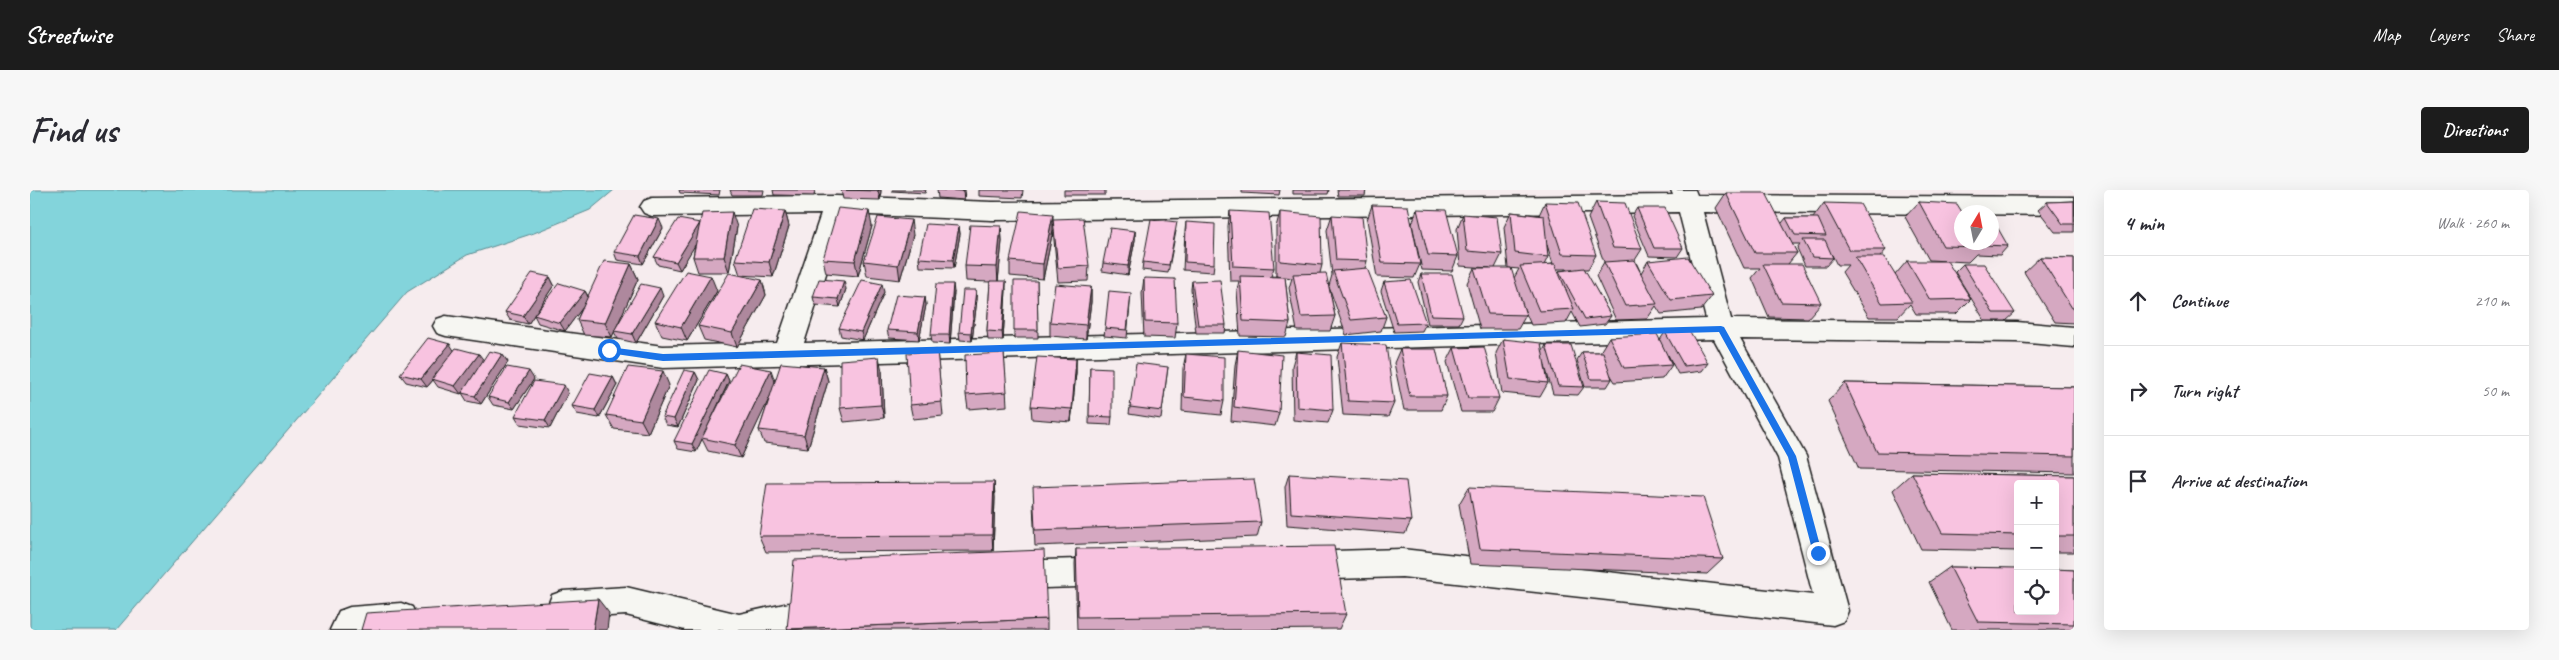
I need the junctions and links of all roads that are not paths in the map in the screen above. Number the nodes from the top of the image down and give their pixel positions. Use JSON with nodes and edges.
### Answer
{"nodes":[{"id":1,"x":1686,"y":196,"type":"edge"},
{"id":2,"x":828,"y":200,"type":"edge"},
{"id":3,"x":2074,"y":206,"type":"edge"},
{"id":4,"x":652,"y":207,"type":"dead end"},
{"id":5,"x":446,"y":326,"type":"dead end"},
{"id":6,"x":1721,"y":329,"type":"junction"},
{"id":7,"x":2074,"y":337,"type":"edge"},
{"id":8,"x":787,"y":353,"type":"junction"},
{"id":9,"x":1272,"y":567,"type":"edge"},
{"id":10,"x":1142,"y":571,"type":"edge"},
{"id":11,"x":982,"y":576,"type":"edge"},
{"id":12,"x":856,"y":602,"type":"edge"},
{"id":13,"x":537,"y":607,"type":"edge"},
{"id":14,"x":429,"y":615,"type":"edge"},
{"id":15,"x":346,"y":630,"type":"edge"}],
"edges":[{"from":1,"to":2,"type":"street"},
{"from":1,"to":3,"type":"street"},
{"from":1,"to":6,"type":"street"},
{"from":2,"to":4,"type":"street"},
{"from":2,"to":8,"type":"street"},
{"from":5,"to":8,"type":"street"},
{"from":6,"to":7,"type":"street"},
{"from":6,"to":8,"type":"street"},
{"from":6,"to":9,"type":"street"},
{"from":10,"to":11,"type":"street"},
{"from":12,"to":13,"type":"street"},
{"from":14,"to":15,"type":"street"}]}
